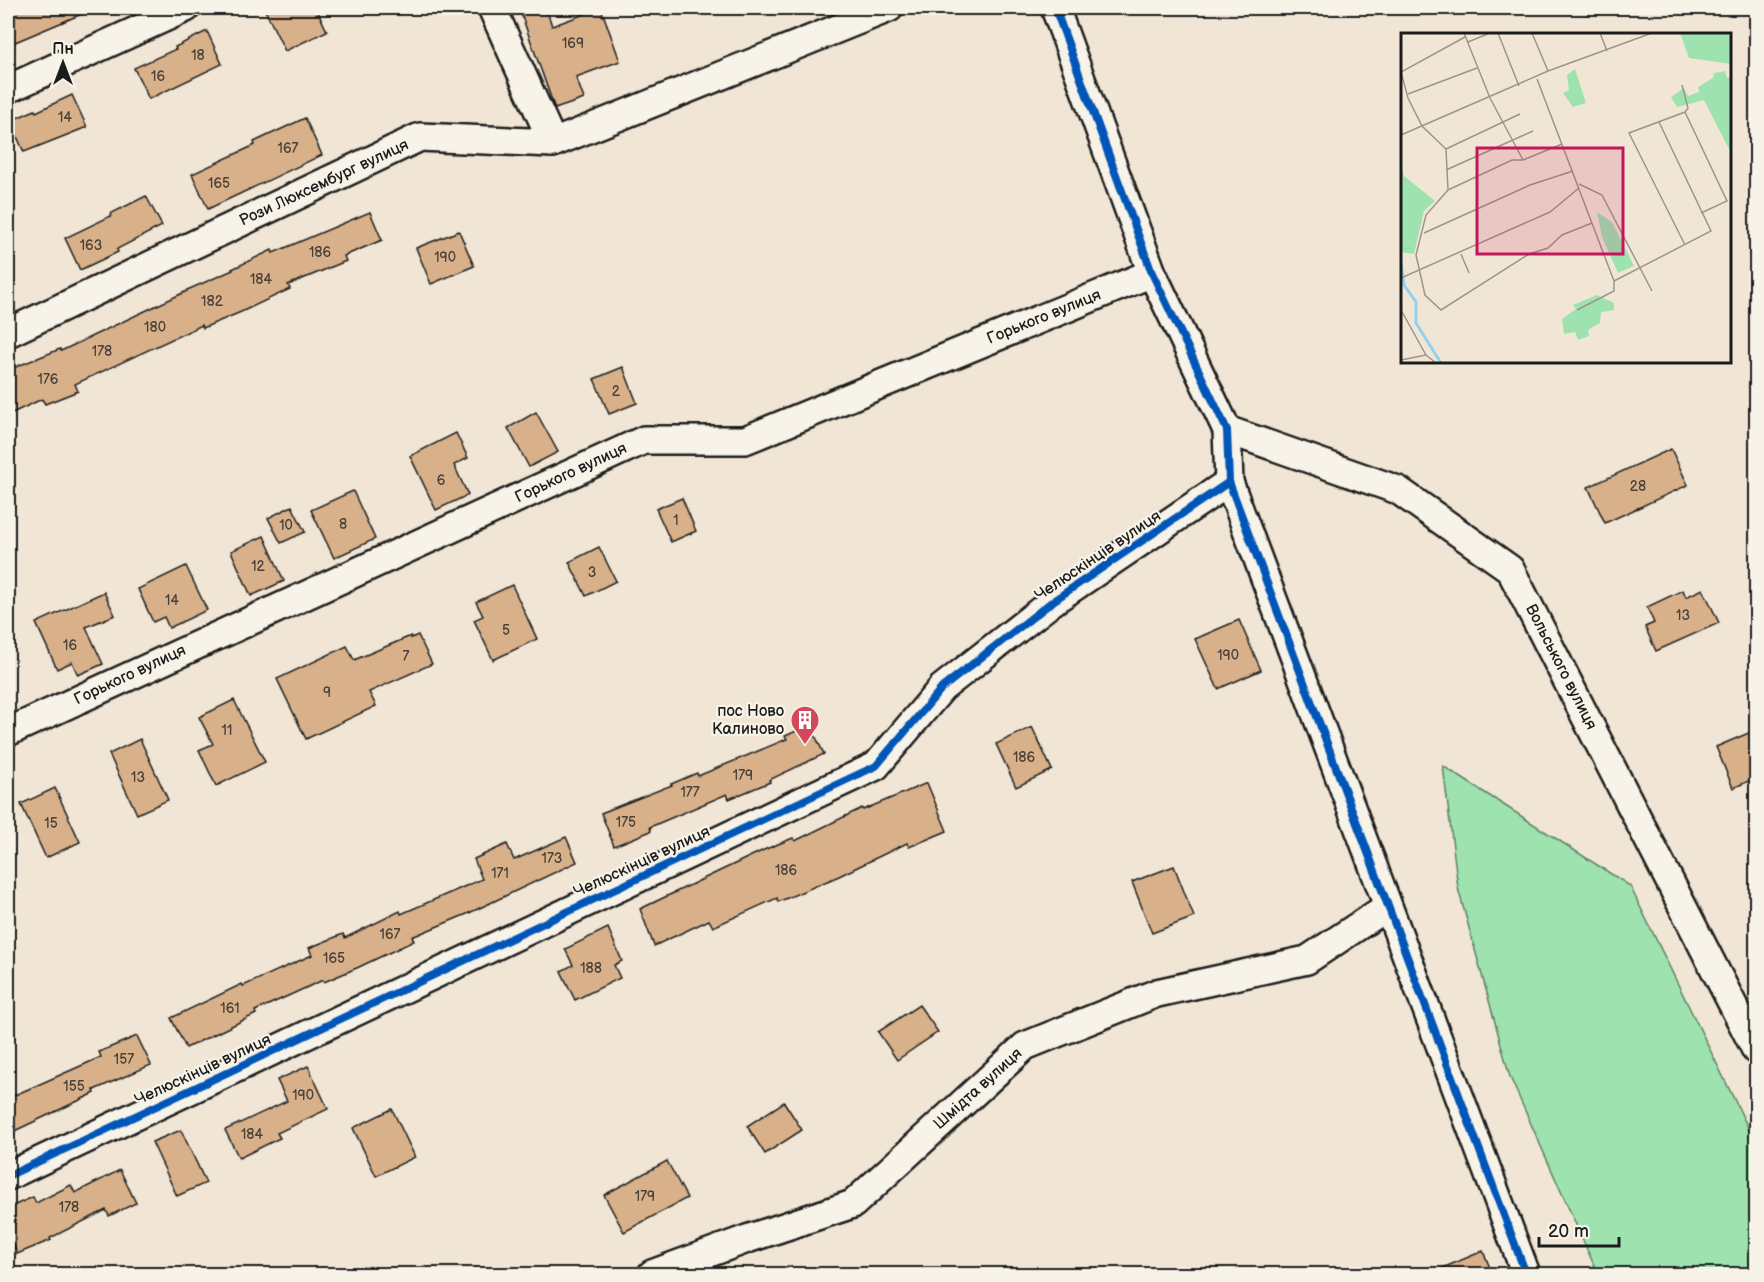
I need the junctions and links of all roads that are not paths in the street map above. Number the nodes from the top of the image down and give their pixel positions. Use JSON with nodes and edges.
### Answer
{"nodes":[{"id":1,"x":186,"y":8,"type":"edge"},
{"id":2,"x":492,"y":8,"type":"edge"},
{"id":3,"x":889,"y":8,"type":"edge"},
{"id":4,"x":1055,"y":8,"type":"edge"},
{"id":5,"x":8,"y":89,"type":"edge"},
{"id":6,"x":553,"y":142,"type":"junction"},
{"id":7,"x":1152,"y":273,"type":"junction"},
{"id":8,"x":8,"y":333,"type":"edge"},
{"id":9,"x":1227,"y":430,"type":"junction"},
{"id":10,"x":1229,"y":482,"type":"junction"},
{"id":11,"x":8,"y":732,"type":"edge"},
{"id":12,"x":1387,"y":907,"type":"junction"},
{"id":13,"x":1756,"y":1050,"type":"edge"},
{"id":14,"x":8,"y":1176,"type":"edge"},
{"id":15,"x":652,"y":1275,"type":"edge"},
{"id":16,"x":1526,"y":1275,"type":"edge"}],
"edges":[{"from":1,"to":5,"type":"street"},
{"from":2,"to":6,"type":"street"},
{"from":3,"to":6,"type":"street","name":"Рози Люксембург вулиця"},
{"from":4,"to":7,"type":"street"},
{"from":6,"to":8,"type":"street","name":"Рози Люксембург вулиця"},
{"from":7,"to":9,"type":"street"},
{"from":7,"to":11,"type":"street","name":"Горького вулиця"},
{"from":9,"to":10,"type":"street"},
{"from":9,"to":13,"type":"street","name":"Вольського вулиця"},
{"from":10,"to":12,"type":"street"},
{"from":10,"to":14,"type":"street","name":"Челюскінців вулиця"},
{"from":12,"to":15,"type":"street","name":"Шмідта вулиця"},
{"from":12,"to":16,"type":"street"}]}
